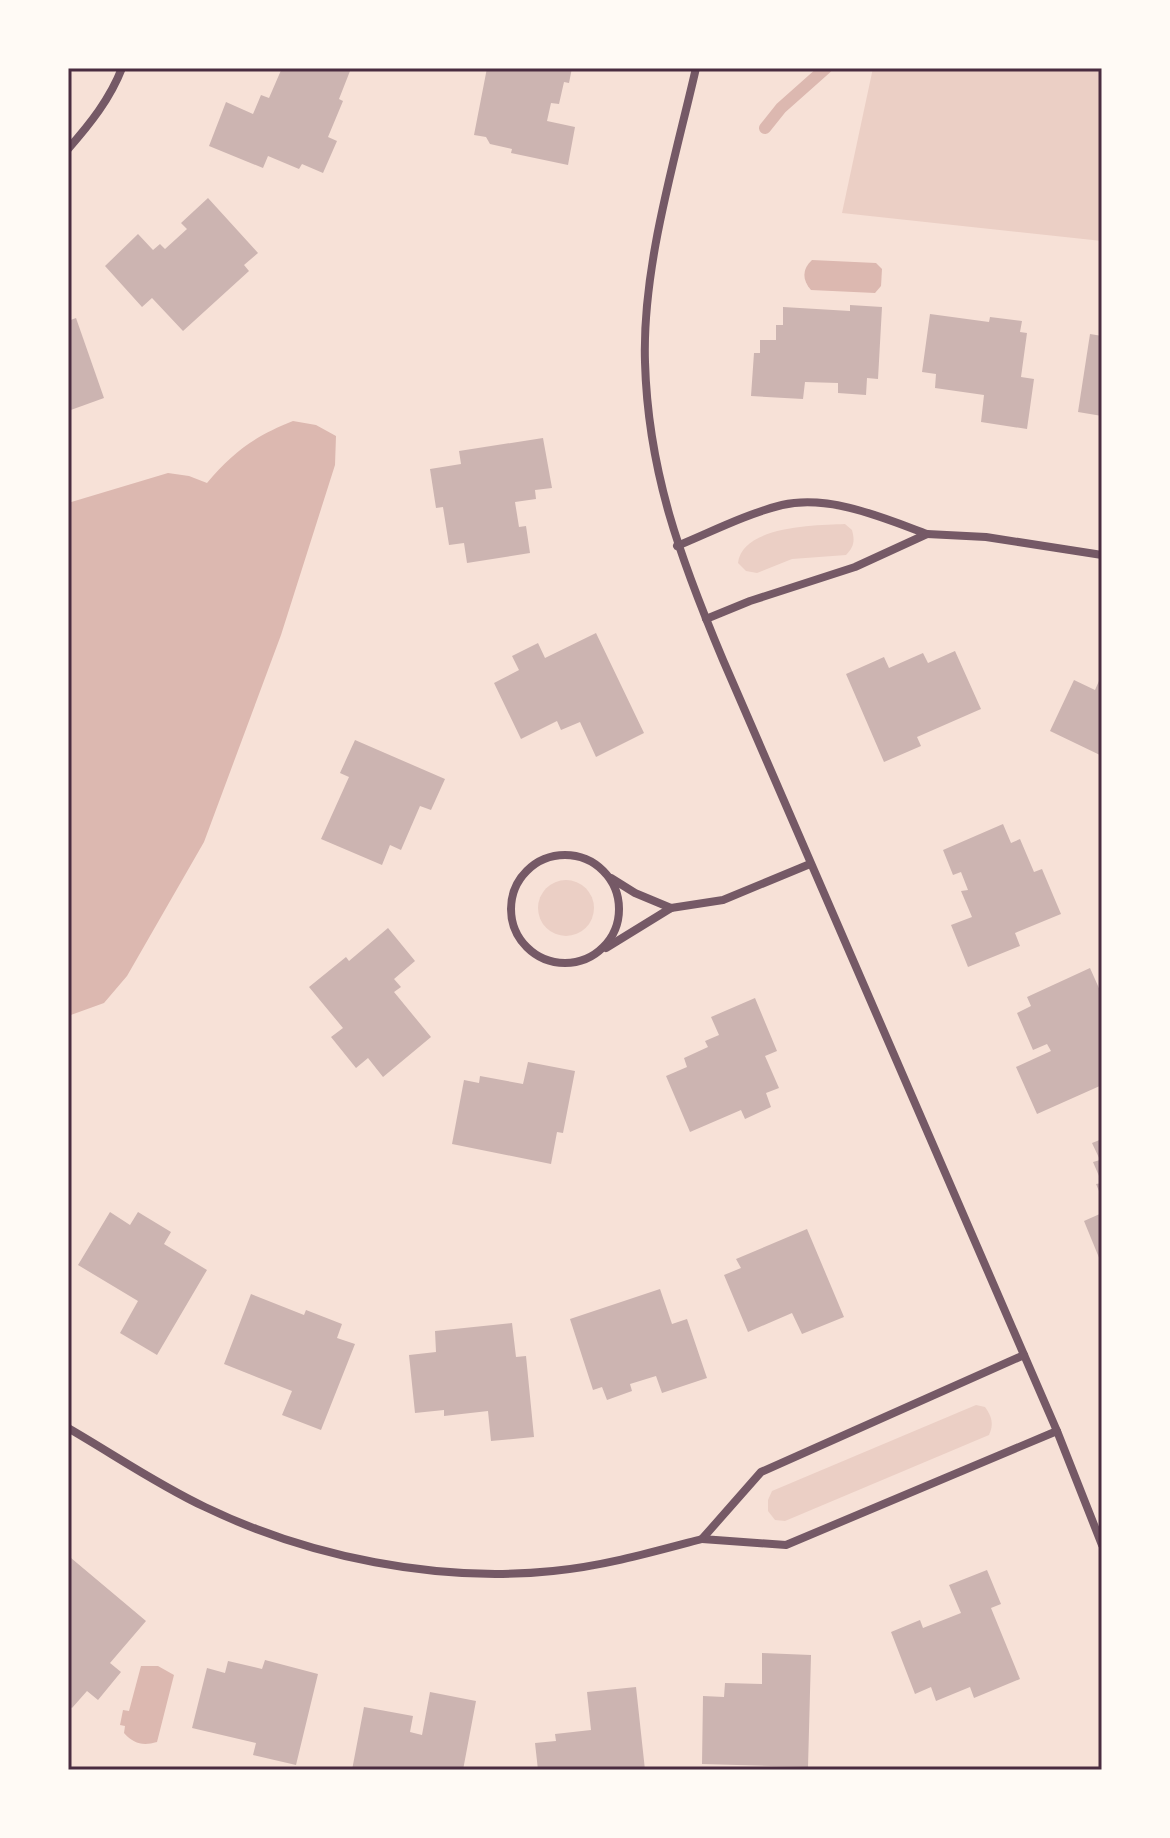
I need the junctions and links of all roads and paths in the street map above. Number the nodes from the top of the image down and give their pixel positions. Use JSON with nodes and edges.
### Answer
{"nodes":[{"id":1,"x":122,"y":68,"type":"edge"},
{"id":2,"x":696,"y":68,"type":"edge"},
{"id":3,"x":68,"y":149,"type":"edge"},
{"id":4,"x":927,"y":534,"type":"junction"},
{"id":5,"x":677,"y":546,"type":"junction"},
{"id":6,"x":1102,"y":555,"type":"edge"},
{"id":7,"x":706,"y":619,"type":"junction"},
{"id":8,"x":810,"y":864,"type":"junction"},
{"id":9,"x":610,"y":877,"type":"junction"},
{"id":10,"x":671,"y":908,"type":"junction"},
{"id":11,"x":593,"y":955,"type":"junction"},
{"id":12,"x":1024,"y":1355,"type":"junction"},
{"id":13,"x":68,"y":1428,"type":"edge"},
{"id":14,"x":1057,"y":1431,"type":"junction"},
{"id":15,"x":702,"y":1539,"type":"junction"},
{"id":16,"x":1102,"y":1545,"type":"edge"}],
"edges":[{"from":1,"to":3,"type":"street"},
{"from":2,"to":5,"type":"street"},
{"from":4,"to":5,"type":"street"},
{"from":4,"to":6,"type":"street"},
{"from":4,"to":7,"type":"street"},
{"from":5,"to":7,"type":"street"},
{"from":7,"to":8,"type":"street"},
{"from":8,"to":10,"type":"street"},
{"from":8,"to":12,"type":"street"},
{"from":9,"to":10,"type":"street"},
{"from":9,"to":11,"type":"street"},
{"from":9,"to":11,"type":"street"},
{"from":10,"to":11,"type":"street"},
{"from":12,"to":14,"type":"street"},
{"from":12,"to":15,"type":"street"},
{"from":13,"to":15,"type":"street"},
{"from":14,"to":15,"type":"street"},
{"from":14,"to":16,"type":"street"}]}
